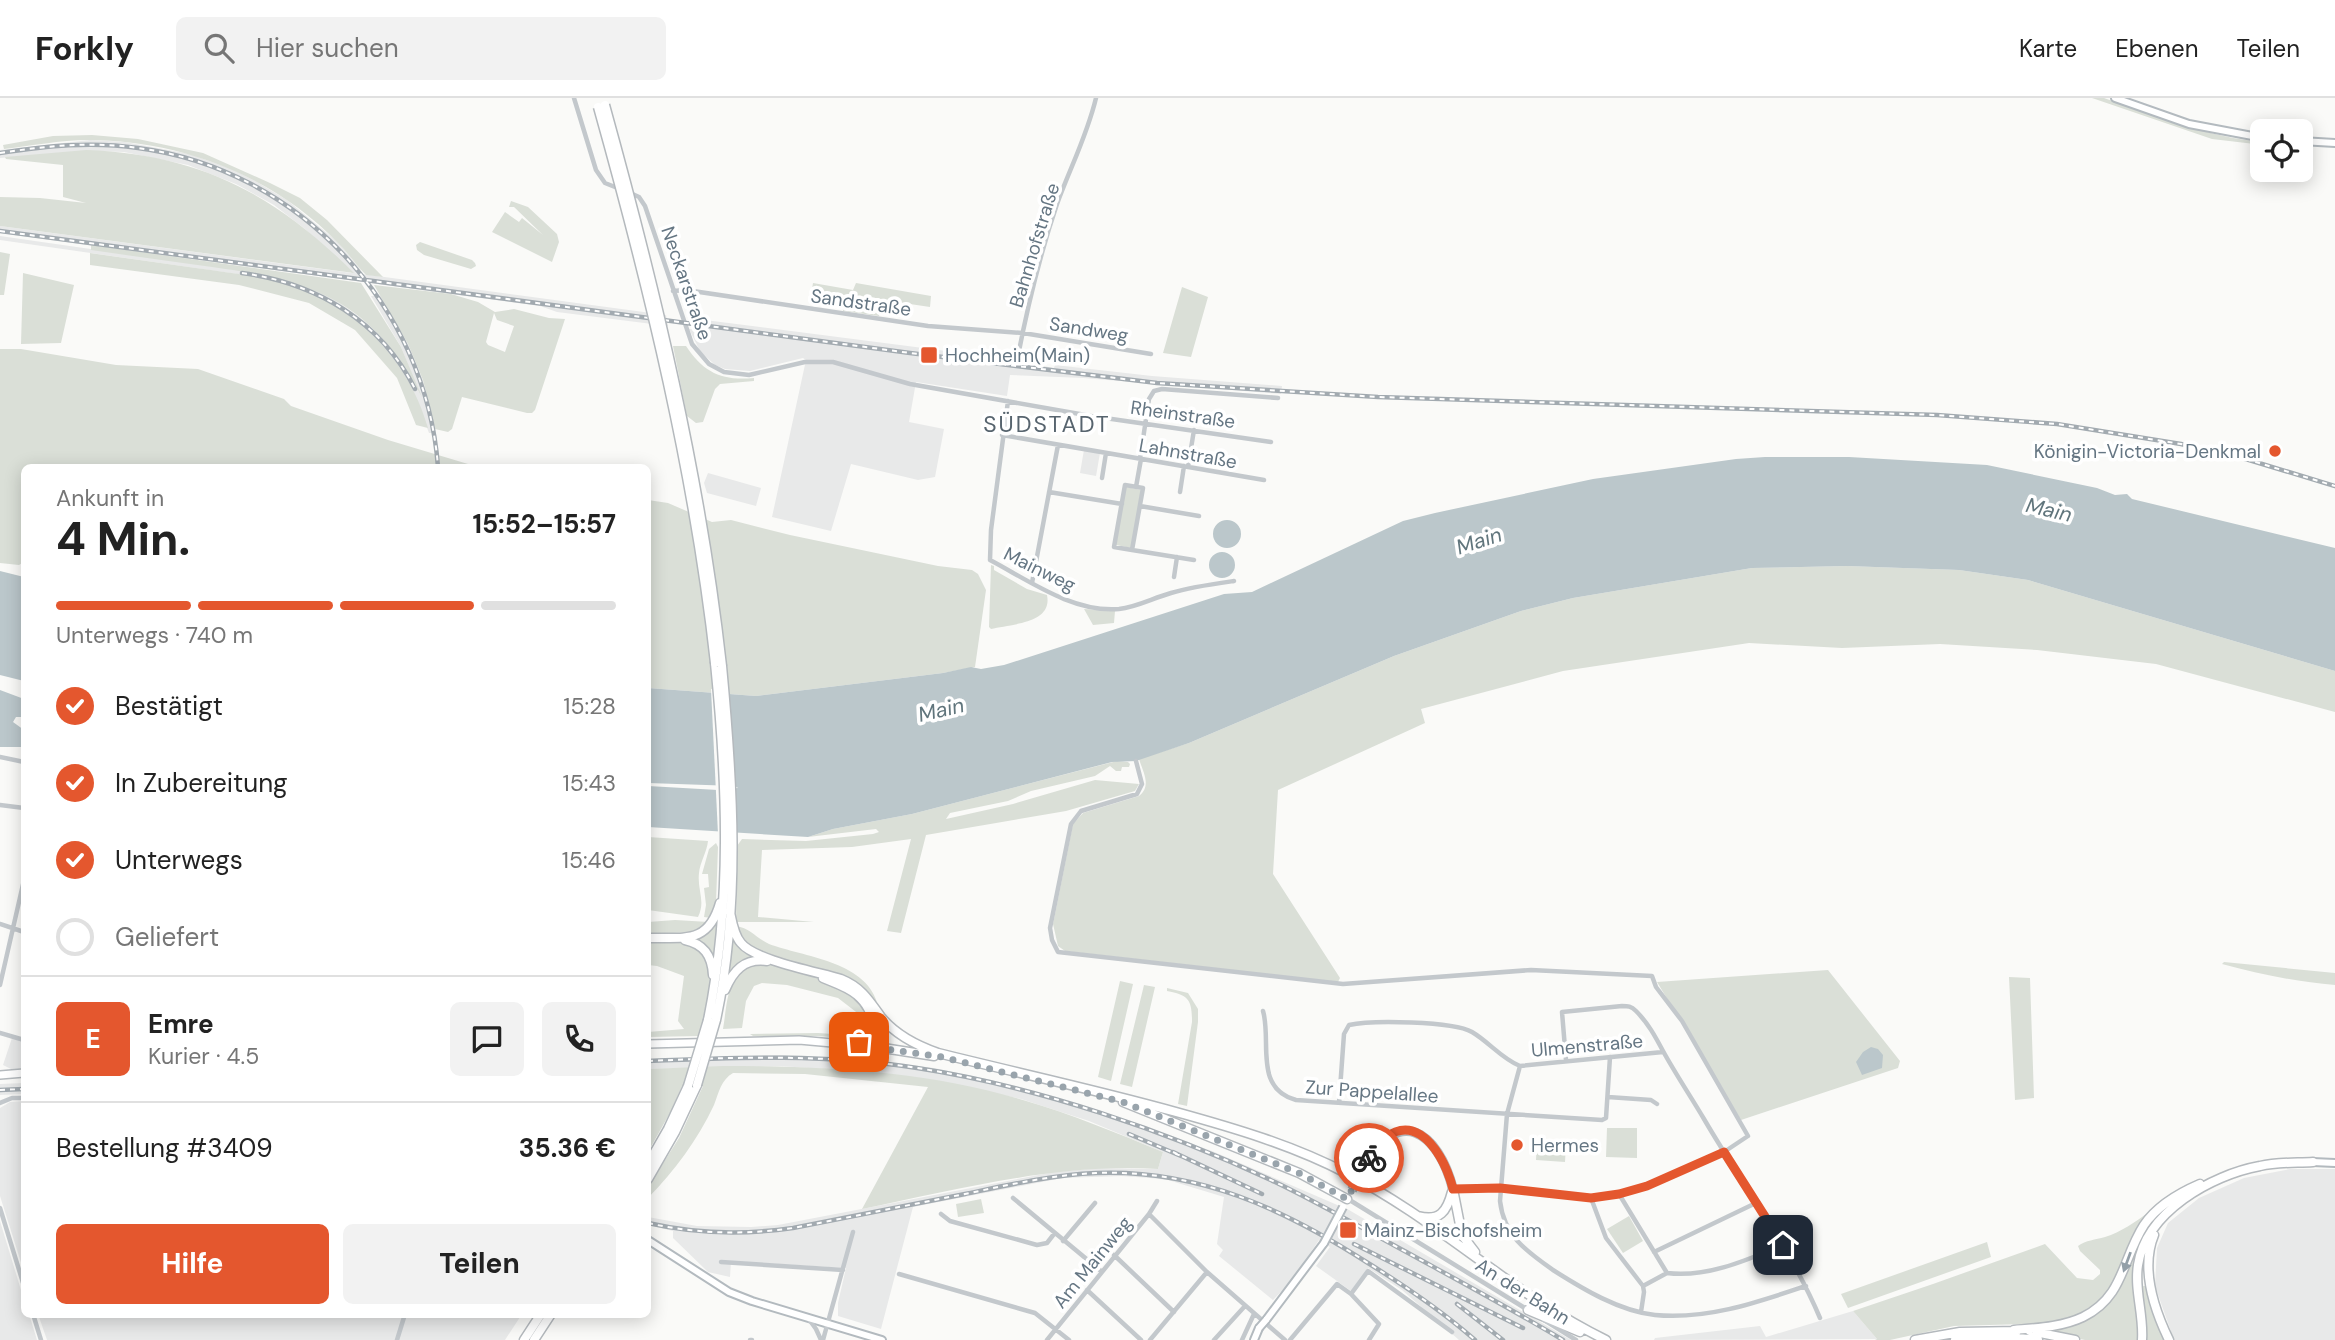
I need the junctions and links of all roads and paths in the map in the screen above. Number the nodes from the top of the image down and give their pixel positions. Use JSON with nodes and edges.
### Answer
{"nodes":[{"id":1,"x":574,"y":98,"type":"edge"},
{"id":2,"x":1096,"y":98,"type":"edge"},
{"id":3,"x":2115,"y":98,"type":"edge"},
{"id":4,"x":600,"y":102,"type":"edge"},
{"id":5,"x":2250,"y":136,"type":"edge"},
{"id":6,"x":2313,"y":142,"type":"edge"},
{"id":7,"x":2335,"y":143,"type":"edge"},
{"id":8,"x":673,"y":291,"type":"junction"},
{"id":9,"x":695,"y":292,"type":"junction"},
{"id":10,"x":675,"y":297,"type":"junction"},
{"id":11,"x":1023,"y":333,"type":"junction"},
{"id":12,"x":1151,"y":354,"type":"dead end"},
{"id":13,"x":1017,"y":361,"type":"dead end"},
{"id":14,"x":1278,"y":398,"type":"dead end"},
{"id":15,"x":1008,"y":401,"type":"junction"},
{"id":16,"x":1145,"y":422,"type":"junction"},
{"id":17,"x":1194,"y":430,"type":"junction"},
{"id":18,"x":1002,"y":435,"type":"junction"},
{"id":19,"x":1271,"y":442,"type":"dead end"},
{"id":20,"x":1058,"y":445,"type":"junction"},
{"id":21,"x":1106,"y":453,"type":"junction"},
{"id":22,"x":1140,"y":459,"type":"junction"},
{"id":23,"x":1186,"y":467,"type":"junction"},
{"id":24,"x":1102,"y":478,"type":"dead end"},
{"id":25,"x":1264,"y":480,"type":"dead end"},
{"id":26,"x":1136,"y":487,"type":"junction"},
{"id":27,"x":1049,"y":492,"type":"junction"},
{"id":28,"x":1180,"y":492,"type":"dead end"},
{"id":29,"x":1122,"y":504,"type":"junction"},
{"id":30,"x":1140,"y":506,"type":"junction"},
{"id":31,"x":1199,"y":516,"type":"dead end"},
{"id":32,"x":1132,"y":550,"type":"junction"},
{"id":33,"x":1177,"y":557,"type":"junction"},
{"id":34,"x":1195,"y":560,"type":"dead end"},
{"id":35,"x":1174,"y":577,"type":"dead end"},
{"id":36,"x":1234,"y":582,"type":"dead end"},
{"id":37,"x":1032,"y":583,"type":"junction"},
{"id":38,"x":0,"y":757,"type":"edge"},
{"id":39,"x":21,"y":761,"type":"edge"},
{"id":40,"x":1136,"y":761,"type":"dead end"},
{"id":41,"x":0,"y":805,"type":"edge"},
{"id":42,"x":21,"y":808,"type":"edge"},
{"id":43,"x":728,"y":846,"type":"junction"},
{"id":44,"x":724,"y":892,"type":"junction"},
{"id":45,"x":21,"y":893,"type":"edge"},
{"id":46,"x":730,"y":912,"type":"junction"},
{"id":47,"x":0,"y":924,"type":"edge"},
{"id":48,"x":13,"y":928,"type":"junction"},
{"id":49,"x":21,"y":931,"type":"edge"},
{"id":50,"x":651,"y":939,"type":"edge"},
{"id":51,"x":678,"y":939,"type":"junction"},
{"id":52,"x":0,"y":985,"type":"edge"},
{"id":53,"x":717,"y":999,"type":"junction"},
{"id":54,"x":1263,"y":1011,"type":"dead end"},
{"id":55,"x":880,"y":1016,"type":"junction"},
{"id":56,"x":872,"y":1029,"type":"junction"},
{"id":57,"x":0,"y":1033,"type":"edge"},
{"id":58,"x":21,"y":1039,"type":"edge"},
{"id":59,"x":651,"y":1044,"type":"edge"},
{"id":60,"x":850,"y":1044,"type":"junction"},
{"id":61,"x":877,"y":1047,"type":"junction"},
{"id":62,"x":1663,"y":1052,"type":"junction"},
{"id":63,"x":942,"y":1057,"type":"junction"},
{"id":64,"x":1610,"y":1057,"type":"junction"},
{"id":65,"x":968,"y":1060,"type":"junction"},
{"id":66,"x":1566,"y":1060,"type":"junction"},
{"id":67,"x":1520,"y":1066,"type":"junction"},
{"id":68,"x":21,"y":1073,"type":"edge"},
{"id":69,"x":0,"y":1075,"type":"edge"},
{"id":70,"x":692,"y":1086,"type":"junction"},
{"id":71,"x":1608,"y":1097,"type":"junction"},
{"id":72,"x":21,"y":1098,"type":"edge"},
{"id":73,"x":1123,"y":1102,"type":"junction"},
{"id":74,"x":0,"y":1103,"type":"edge"},
{"id":75,"x":1339,"y":1103,"type":"junction"},
{"id":76,"x":1657,"y":1104,"type":"dead end"},
{"id":77,"x":1507,"y":1114,"type":"junction"},
{"id":78,"x":1724,"y":1152,"type":"junction"},
{"id":79,"x":651,"y":1159,"type":"edge"},
{"id":80,"x":2313,"y":1160,"type":"joint"},
{"id":81,"x":2335,"y":1163,"type":"edge"},
{"id":82,"x":651,"y":1174,"type":"edge"},
{"id":83,"x":2229,"y":1174,"type":"junction"},
{"id":84,"x":1500,"y":1188,"type":"junction"},
{"id":85,"x":1453,"y":1189,"type":"junction"},
{"id":86,"x":1619,"y":1194,"type":"junction"},
{"id":87,"x":1013,"y":1198,"type":"dead end"},
{"id":88,"x":1591,"y":1198,"type":"junction"},
{"id":89,"x":1157,"y":1200,"type":"dead end"},
{"id":90,"x":1758,"y":1202,"type":"junction"},
{"id":91,"x":1095,"y":1203,"type":"dead end"},
{"id":92,"x":1345,"y":1203,"type":"junction"},
{"id":93,"x":0,"y":1208,"type":"edge"},
{"id":94,"x":1404,"y":1209,"type":"junction"},
{"id":95,"x":2166,"y":1213,"type":"junction"},
{"id":96,"x":941,"y":1214,"type":"dead end"},
{"id":97,"x":1149,"y":1214,"type":"junction"},
{"id":98,"x":853,"y":1232,"type":"dead end"},
{"id":99,"x":1054,"y":1234,"type":"junction"},
{"id":100,"x":1063,"y":1241,"type":"junction"},
{"id":101,"x":651,"y":1242,"type":"edge"},
{"id":102,"x":1783,"y":1245,"type":"junction"},
{"id":103,"x":1654,"y":1252,"type":"junction"},
{"id":104,"x":1114,"y":1255,"type":"junction"},
{"id":105,"x":722,"y":1262,"type":"dead end"},
{"id":106,"x":1487,"y":1264,"type":"junction"},
{"id":107,"x":843,"y":1270,"type":"junction"},
{"id":108,"x":1101,"y":1271,"type":"junction"},
{"id":109,"x":1207,"y":1272,"type":"junction"},
{"id":110,"x":1667,"y":1273,"type":"junction"},
{"id":111,"x":899,"y":1274,"type":"dead end"},
{"id":112,"x":21,"y":1276,"type":"edge"},
{"id":113,"x":1643,"y":1286,"type":"junction"},
{"id":114,"x":1806,"y":1286,"type":"junction"},
{"id":115,"x":1087,"y":1290,"type":"junction"},
{"id":116,"x":1350,"y":1294,"type":"junction"},
{"id":117,"x":1245,"y":1306,"type":"junction"},
{"id":118,"x":1528,"y":1310,"type":"joint"},
{"id":119,"x":1174,"y":1312,"type":"junction"},
{"id":120,"x":1641,"y":1312,"type":"junction"},
{"id":121,"x":1254,"y":1314,"type":"junction"},
{"id":122,"x":807,"y":1317,"type":"junction"},
{"id":123,"x":34,"y":1318,"type":"edge"},
{"id":124,"x":404,"y":1318,"type":"edge"},
{"id":125,"x":538,"y":1318,"type":"edge"},
{"id":126,"x":548,"y":1318,"type":"edge"},
{"id":127,"x":1820,"y":1318,"type":"dead end"},
{"id":128,"x":828,"y":1323,"type":"junction"},
{"id":129,"x":1056,"y":1328,"type":"junction"},
{"id":130,"x":2014,"y":1330,"type":"junction"},
{"id":131,"x":1452,"y":1332,"type":"dead end"},
{"id":132,"x":1578,"y":1336,"type":"edge"},
{"id":133,"x":41,"y":1340,"type":"edge"},
{"id":134,"x":397,"y":1340,"type":"edge"},
{"id":135,"x":524,"y":1340,"type":"edge"},
{"id":136,"x":534,"y":1340,"type":"edge"},
{"id":137,"x":822,"y":1340,"type":"edge"},
{"id":138,"x":882,"y":1340,"type":"edge"},
{"id":139,"x":1046,"y":1340,"type":"edge"},
{"id":140,"x":1069,"y":1340,"type":"edge"},
{"id":141,"x":1141,"y":1340,"type":"edge"},
{"id":142,"x":1150,"y":1340,"type":"edge"},
{"id":143,"x":1214,"y":1340,"type":"edge"},
{"id":144,"x":1242,"y":1340,"type":"edge"},
{"id":145,"x":1254,"y":1340,"type":"edge"},
{"id":146,"x":1287,"y":1340,"type":"edge"},
{"id":147,"x":1369,"y":1340,"type":"edge"},
{"id":148,"x":1596,"y":1340,"type":"edge"},
{"id":149,"x":1606,"y":1340,"type":"edge"},
{"id":150,"x":1915,"y":1340,"type":"edge"},
{"id":151,"x":1955,"y":1340,"type":"edge"},
{"id":152,"x":2038,"y":1340,"type":"edge"},
{"id":153,"x":2075,"y":1340,"type":"edge"},
{"id":154,"x":2142,"y":1340,"type":"edge"},
{"id":155,"x":2169,"y":1340,"type":"edge"}],
"edges":[{"from":1,"to":8,"type":"street","name":"Neckarstraße"},
{"from":2,"to":11,"type":"street","name":"Bahnhofstraße"},
{"from":3,"to":5,"type":"main road"},
{"from":4,"to":43,"type":"highway","bridge":true},
{"from":6,"to":7,"type":"main road"},
{"from":8,"to":9,"type":"street","name":"Sandstraße"},
{"from":8,"to":10,"type":"street","name":"Neckarstraße"},
{"from":9,"to":10,"type":"street","name":"Sandstraße"},
{"from":9,"to":11,"type":"street","name":"Sandstraße"},
{"from":10,"to":15,"type":"street","name":"Neckarstraße"},
{"from":11,"to":12,"type":"street","name":"Sandweg"},
{"from":11,"to":13,"type":"street","name":"Bahnhofstraße"},
{"from":14,"to":16,"type":"street"},
{"from":15,"to":16,"type":"street","name":"Rheinstraße"},
{"from":15,"to":18,"type":"street","name":"Mainweg"},
{"from":16,"to":17,"type":"street","name":"Rheinstraße"},
{"from":16,"to":22,"type":"street"},
{"from":17,"to":19,"type":"street","name":"Rheinstraße"},
{"from":17,"to":23,"type":"street"},
{"from":18,"to":20,"type":"street","name":"Lahnstraße"},
{"from":18,"to":37,"type":"street","name":"Mainweg"},
{"from":20,"to":21,"type":"street","name":"Lahnstraße"},
{"from":20,"to":27,"type":"street"},
{"from":21,"to":22,"type":"street","name":"Lahnstraße"},
{"from":21,"to":24,"type":"street"},
{"from":22,"to":23,"type":"street","name":"Lahnstraße"},
{"from":22,"to":26,"type":"street"},
{"from":23,"to":25,"type":"street","name":"Lahnstraße"},
{"from":23,"to":28,"type":"street"},
{"from":26,"to":29,"type":"street"},
{"from":26,"to":30,"type":"street"},
{"from":27,"to":29,"type":"street"},
{"from":27,"to":37,"type":"street"},
{"from":29,"to":32,"type":"street"},
{"from":30,"to":31,"type":"street"},
{"from":30,"to":32,"type":"street"},
{"from":32,"to":33,"type":"street"},
{"from":33,"to":34,"type":"street"},
{"from":33,"to":35,"type":"street"},
{"from":36,"to":37,"type":"street","name":"Mainweg"},
{"from":38,"to":39,"type":"street"},
{"from":40,"to":78,"type":"street"},
{"from":41,"to":42,"type":"street"},
{"from":43,"to":44,"type":"highway"},
{"from":43,"to":46,"type":"highway"},
{"from":44,"to":51,"type":"highway"},
{"from":44,"to":53,"type":"highway"},
{"from":45,"to":48,"type":"street"},
{"from":46,"to":53,"type":"highway"},
{"from":46,"to":55,"type":"highway"},
{"from":47,"to":48,"type":"street"},
{"from":48,"to":49,"type":"street"},
{"from":48,"to":52,"type":"street"},
{"from":50,"to":51,"type":"highway"},
{"from":51,"to":53,"type":"highway"},
{"from":53,"to":56,"type":"highway"},
{"from":53,"to":70,"type":"highway","bridge":true},
{"from":54,"to":75,"type":"street","name":"Zur Pappelallee"},
{"from":55,"to":61,"type":"highway"},
{"from":55,"to":65,"type":"highway"},
{"from":56,"to":60,"type":"highway"},
{"from":56,"to":61,"type":"highway"},
{"from":57,"to":58,"type":"street"},
{"from":59,"to":60,"type":"main road"},
{"from":60,"to":61,"type":"main road"},
{"from":61,"to":63,"type":"highway"},
{"from":62,"to":64,"type":"street","name":"Ulmenstraße"},
{"from":62,"to":66,"type":"street"},
{"from":62,"to":78,"type":"street","name":"Ulmenstraße"},
{"from":63,"to":65,"type":"highway"},
{"from":63,"to":73,"type":"highway"},
{"from":64,"to":66,"type":"street","name":"Ulmenstraße"},
{"from":64,"to":71,"type":"street"},
{"from":65,"to":94,"type":"highway"},
{"from":66,"to":67,"type":"street","name":"Ulmenstraße"},
{"from":67,"to":75,"type":"street"},
{"from":67,"to":77,"type":"street","name":"Ulmenstraße"},
{"from":68,"to":69,"type":"main road"},
{"from":70,"to":79,"type":"highway"},
{"from":70,"to":82,"type":"highway"},
{"from":71,"to":76,"type":"street"},
{"from":71,"to":77,"type":"street","name":"Zur Pappelallee"},
{"from":72,"to":74,"type":"street"},
{"from":73,"to":92,"type":"highway"},
{"from":73,"to":132,"type":"highway"},
{"from":75,"to":77,"type":"street","name":"Zur Pappelallee"},
{"from":77,"to":84,"type":"street","name":"Ulmenstraße"},
{"from":78,"to":86,"type":"street"},
{"from":78,"to":90,"type":"street","name":"Ulmenstraße"},
{"from":80,"to":81,"type":"main road"},
{"from":80,"to":83,"type":"highway"},
{"from":83,"to":95,"type":"highway"},
{"from":83,"to":130,"type":"highway","one_way":true},
{"from":84,"to":85,"type":"street"},
{"from":84,"to":88,"type":"street"},
{"from":84,"to":120,"type":"street","name":"Ulmenstraße"},
{"from":85,"to":92,"type":"main road","bridge":true},
{"from":85,"to":94,"type":"highway"},
{"from":85,"to":106,"type":"highway"},
{"from":86,"to":88,"type":"street"},
{"from":86,"to":103,"type":"street"},
{"from":87,"to":99,"type":"street"},
{"from":88,"to":113,"type":"street"},
{"from":89,"to":97,"type":"street","name":"Am Mainweg"},
{"from":90,"to":102,"type":"street","name":"Ulmenstraße"},
{"from":90,"to":103,"type":"street"},
{"from":91,"to":100,"type":"street"},
{"from":92,"to":118,"type":"street","name":"An der Bahn"},
{"from":92,"to":145,"type":"main road","bridge":true},
{"from":93,"to":112,"type":"street"},
{"from":94,"to":106,"type":"highway"},
{"from":95,"to":154,"type":"highway"},
{"from":95,"to":155,"type":"highway"},
{"from":96,"to":99,"type":"street"},
{"from":97,"to":104,"type":"street","name":"Am Mainweg"},
{"from":97,"to":109,"type":"street"},
{"from":98,"to":107,"type":"street"},
{"from":99,"to":100,"type":"street"},
{"from":100,"to":108,"type":"street"},
{"from":101,"to":122,"type":"main road"},
{"from":102,"to":110,"type":"street"},
{"from":102,"to":114,"type":"street","name":"Ulmenstraße"},
{"from":103,"to":110,"type":"street"},
{"from":104,"to":108,"type":"street","name":"Am Mainweg"},
{"from":104,"to":119,"type":"street"},
{"from":105,"to":107,"type":"street"},
{"from":106,"to":149,"type":"highway"},
{"from":107,"to":128,"type":"street"},
{"from":108,"to":115,"type":"street","name":"Am Mainweg"},
{"from":109,"to":117,"type":"street"},
{"from":109,"to":119,"type":"street"},
{"from":110,"to":113,"type":"street"},
{"from":111,"to":129,"type":"street"},
{"from":113,"to":120,"type":"street"},
{"from":114,"to":120,"type":"street","name":"Ulmenstraße"},
{"from":114,"to":127,"type":"street","name":"Ulmenstraße"},
{"from":115,"to":129,"type":"street","name":"Am Mainweg"},
{"from":115,"to":141,"type":"street"},
{"from":116,"to":131,"type":"street"},
{"from":116,"to":146,"type":"street"},
{"from":116,"to":147,"type":"street"},
{"from":117,"to":121,"type":"street"},
{"from":117,"to":143,"type":"street"},
{"from":118,"to":132,"type":"highway"},
{"from":119,"to":142,"type":"street"},
{"from":121,"to":144,"type":"street"},
{"from":121,"to":146,"type":"street"},
{"from":122,"to":128,"type":"main road"},
{"from":122,"to":137,"type":"street"},
{"from":123,"to":133,"type":"street"},
{"from":124,"to":134,"type":"street"},
{"from":125,"to":135,"type":"highway"},
{"from":126,"to":136,"type":"highway"},
{"from":128,"to":137,"type":"street"},
{"from":128,"to":138,"type":"main road"},
{"from":129,"to":139,"type":"street","name":"Am Mainweg"},
{"from":129,"to":140,"type":"street"},
{"from":130,"to":150,"type":"highway"},
{"from":130,"to":153,"type":"highway"},
{"from":132,"to":148,"type":"highway"},
{"from":151,"to":152,"type":"highway"}]}
